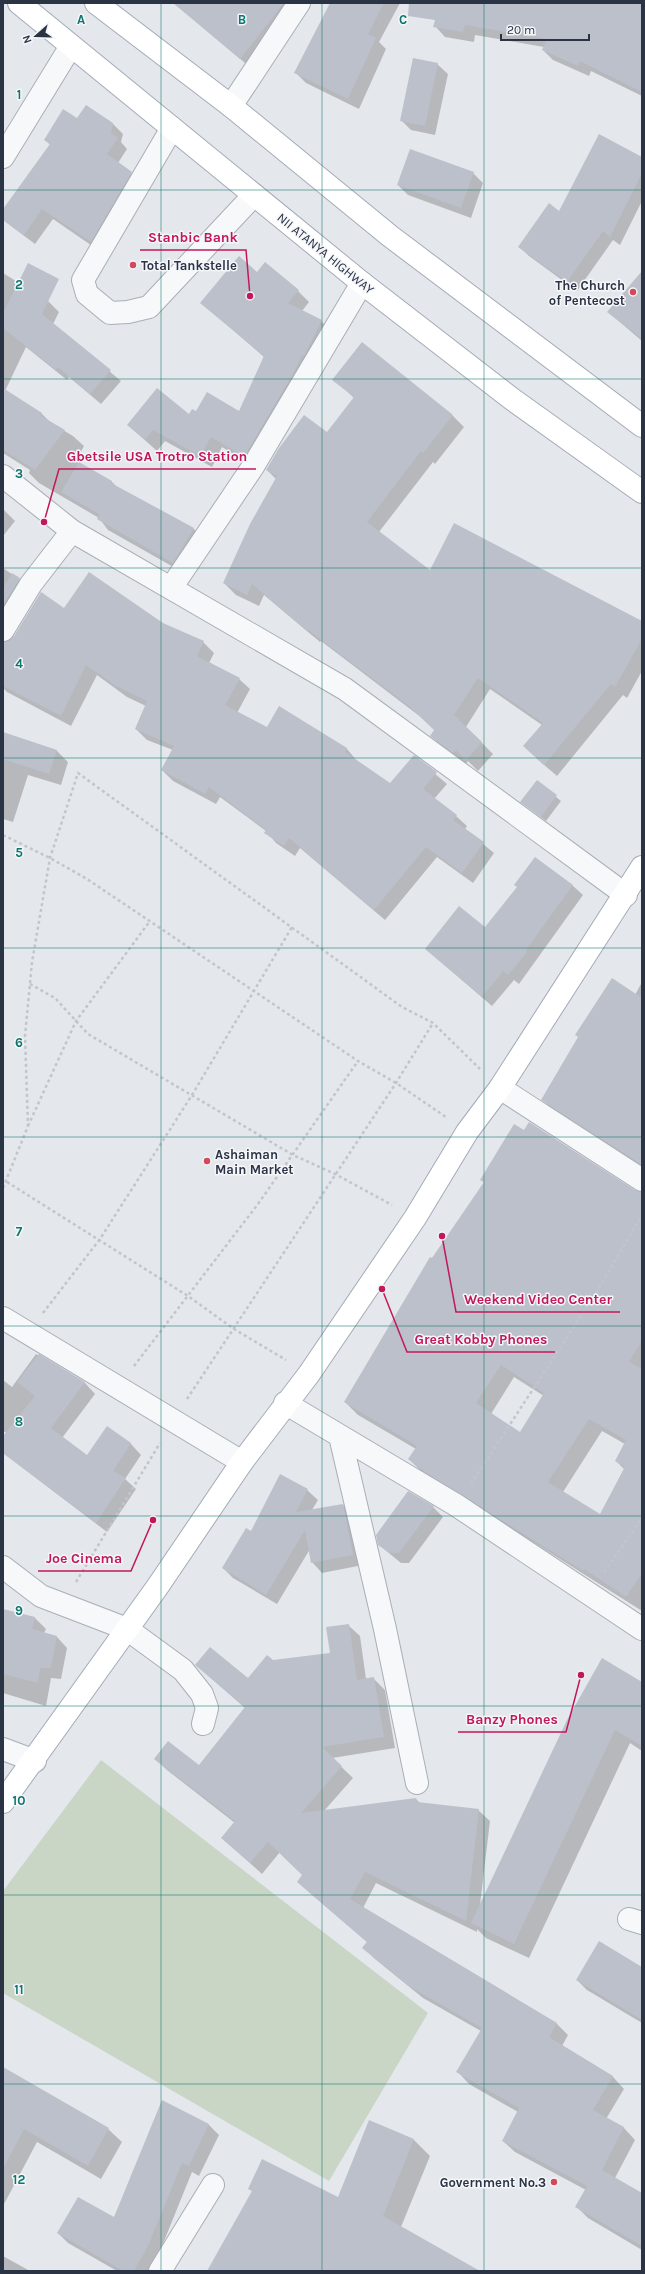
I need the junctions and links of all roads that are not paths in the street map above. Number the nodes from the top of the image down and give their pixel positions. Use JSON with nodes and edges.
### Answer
{"nodes":[{"id":1,"x":19,"y":3,"type":"edge"},
{"id":2,"x":96,"y":3,"type":"edge"},
{"id":3,"x":299,"y":3,"type":"edge"},
{"id":4,"x":71,"y":46,"type":"junction"},
{"id":5,"x":232,"y":106,"type":"junction"},
{"id":6,"x":172,"y":128,"type":"junction"},
{"id":7,"x":3,"y":157,"type":"edge"},
{"id":8,"x":254,"y":195,"type":"junction"},
{"id":9,"x":362,"y":283,"type":"junction"},
{"id":10,"x":642,"y":426,"type":"edge"},
{"id":11,"x":3,"y":476,"type":"edge"},
{"id":12,"x":642,"y":492,"type":"edge"},
{"id":13,"x":72,"y":531,"type":"junction"},
{"id":14,"x":170,"y":588,"type":"junction"},
{"id":15,"x":3,"y":630,"type":"edge"},
{"id":16,"x":642,"y":867,"type":"edge"},
{"id":17,"x":626,"y":896,"type":"junction"},
{"id":18,"x":500,"y":1088,"type":"junction"},
{"id":19,"x":642,"y":1180,"type":"edge"},
{"id":20,"x":3,"y":1318,"type":"edge"},
{"id":21,"x":285,"y":1403,"type":"junction"},
{"id":22,"x":340,"y":1436,"type":"junction"},
{"id":23,"x":242,"y":1462,"type":"junction"},
{"id":24,"x":3,"y":1567,"type":"edge"},
{"id":25,"x":642,"y":1628,"type":"edge"},
{"id":26,"x":127,"y":1629,"type":"junction"},
{"id":27,"x":203,"y":1724,"type":"dead end"},
{"id":28,"x":3,"y":1749,"type":"edge"},
{"id":29,"x":34,"y":1761,"type":"junction"},
{"id":30,"x":418,"y":1783,"type":"dead end"},
{"id":31,"x":3,"y":1802,"type":"edge"},
{"id":32,"x":213,"y":2185,"type":"dead end"},
{"id":33,"x":160,"y":2271,"type":"edge"}],
"edges":[{"from":1,"to":4,"type":"main road","name":"NII ATANYA HIGHWAY"},
{"from":2,"to":5,"type":"main road"},
{"from":3,"to":5,"type":"street"},
{"from":4,"to":6,"type":"main road","name":"NII ATANYA HIGHWAY"},
{"from":4,"to":7,"type":"street"},
{"from":5,"to":10,"type":"main road"},
{"from":6,"to":8,"type":"main road","name":"NII ATANYA HIGHWAY"},
{"from":6,"to":8,"type":"street"},
{"from":8,"to":9,"type":"main road","name":"NII ATANYA HIGHWAY"},
{"from":9,"to":12,"type":"main road","name":"NII ATANYA HIGHWAY"},
{"from":9,"to":14,"type":"street"},
{"from":11,"to":13,"type":"street"},
{"from":13,"to":14,"type":"street"},
{"from":13,"to":15,"type":"street"},
{"from":14,"to":17,"type":"street"},
{"from":16,"to":17,"type":"main road"},
{"from":17,"to":18,"type":"main road"},
{"from":18,"to":19,"type":"street"},
{"from":18,"to":21,"type":"main road"},
{"from":20,"to":23,"type":"street"},
{"from":21,"to":22,"type":"street"},
{"from":21,"to":23,"type":"main road"},
{"from":22,"to":25,"type":"street"},
{"from":22,"to":30,"type":"street"},
{"from":23,"to":26,"type":"main road"},
{"from":24,"to":26,"type":"street"},
{"from":26,"to":27,"type":"street"},
{"from":26,"to":29,"type":"main road"},
{"from":28,"to":29,"type":"street"},
{"from":29,"to":31,"type":"main road"},
{"from":32,"to":33,"type":"street"}]}
